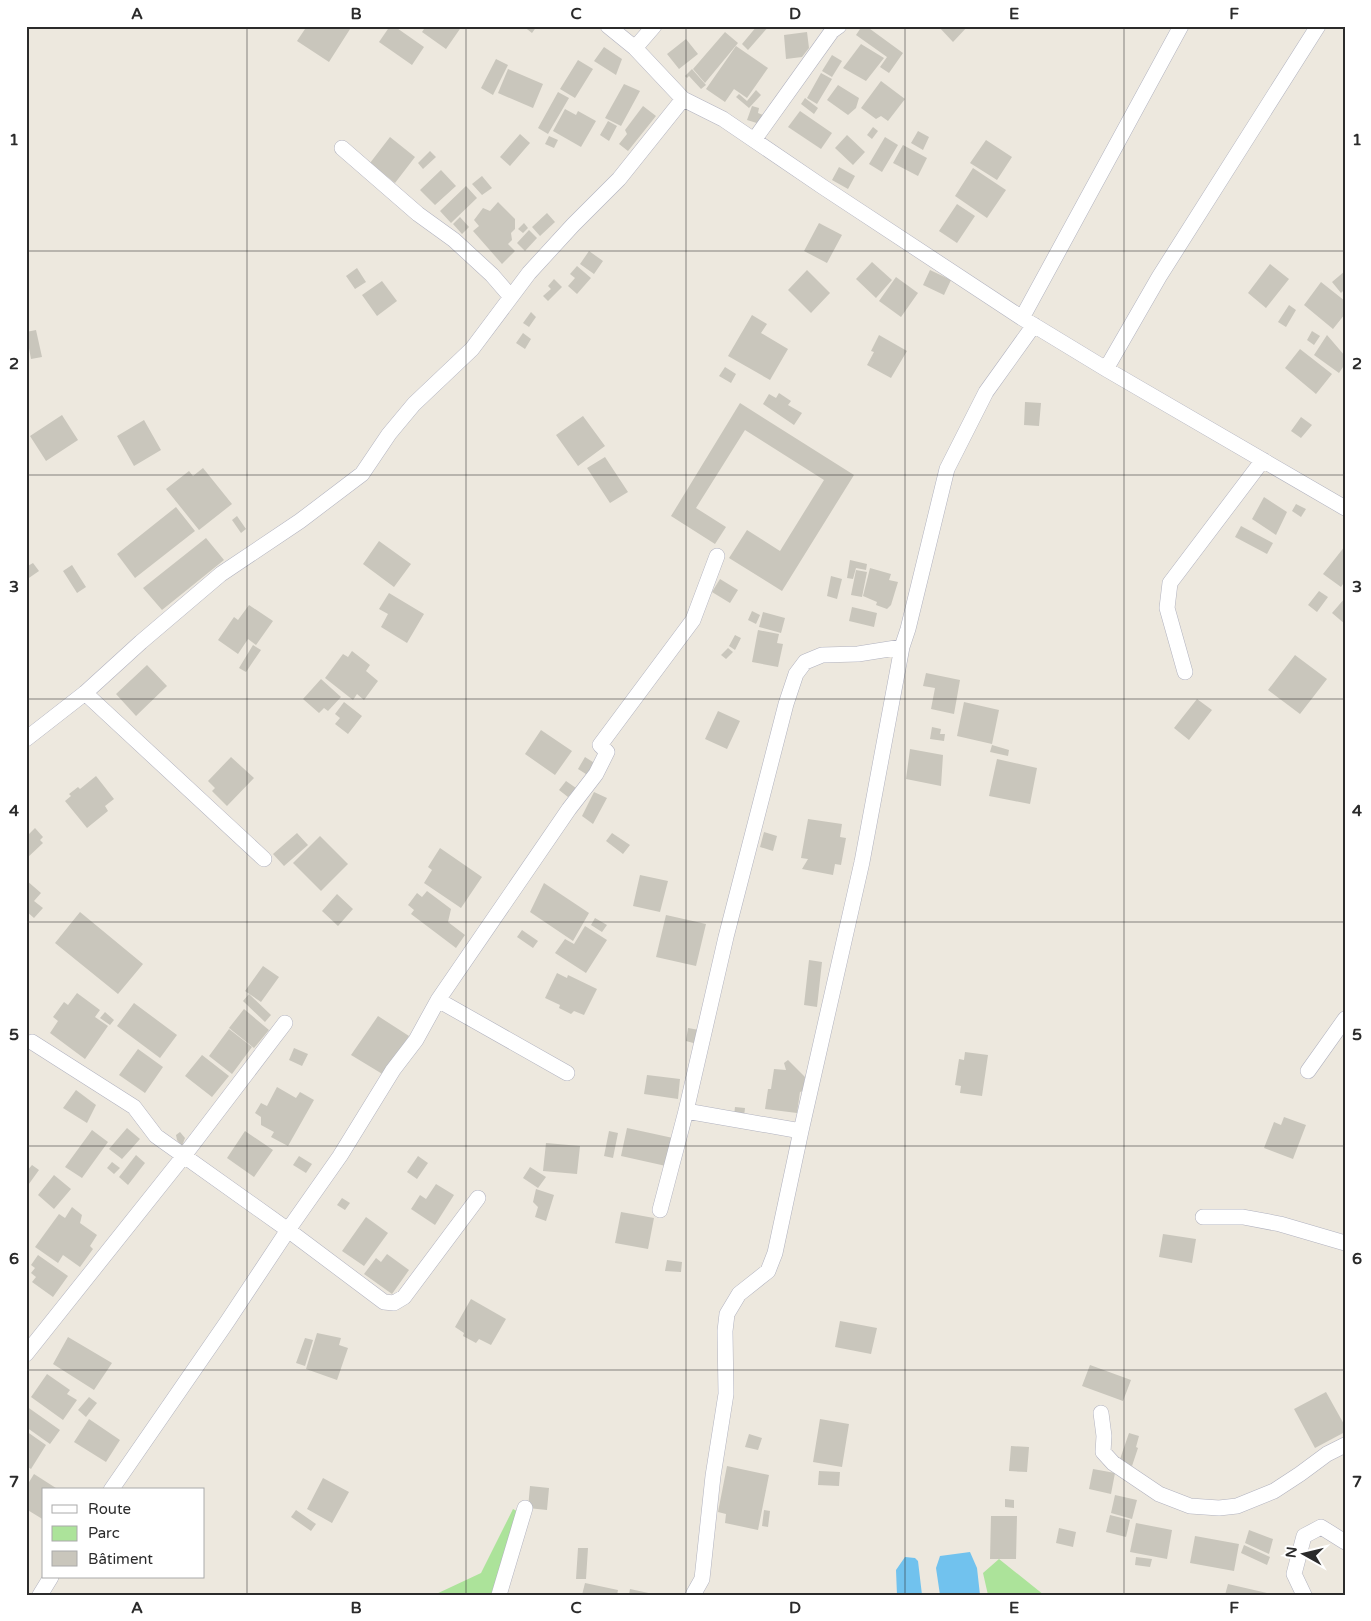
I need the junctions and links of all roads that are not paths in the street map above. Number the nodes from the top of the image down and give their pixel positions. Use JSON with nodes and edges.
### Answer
{"nodes":[{"id":1,"x":608,"y":26,"type":"edge"},
{"id":2,"x":654,"y":26,"type":"edge"},
{"id":3,"x":839,"y":26,"type":"edge"},
{"id":4,"x":1181,"y":26,"type":"edge"},
{"id":5,"x":1318,"y":26,"type":"edge"},
{"id":6,"x":635,"y":48,"type":"junction"},
{"id":7,"x":683,"y":99,"type":"junction"},
{"id":8,"x":754,"y":140,"type":"junction"},
{"id":9,"x":342,"y":148,"type":"dead end"},
{"id":10,"x":511,"y":297,"type":"junction"},
{"id":11,"x":1028,"y":321,"type":"junction"},
{"id":12,"x":1106,"y":369,"type":"junction"},
{"id":13,"x":1263,"y":460,"type":"junction"},
{"id":14,"x":1345,"y":508,"type":"edge"},
{"id":15,"x":717,"y":556,"type":"dead end"},
{"id":16,"x":902,"y":648,"type":"junction"},
{"id":17,"x":1185,"y":672,"type":"dead end"},
{"id":18,"x":85,"y":692,"type":"junction"},
{"id":19,"x":26,"y":739,"type":"edge"},
{"id":20,"x":264,"y":859,"type":"dead end"},
{"id":21,"x":438,"y":1000,"type":"junction"},
{"id":22,"x":1345,"y":1019,"type":"edge"},
{"id":23,"x":285,"y":1023,"type":"dead end"},
{"id":24,"x":28,"y":1042,"type":"edge"},
{"id":25,"x":1308,"y":1071,"type":"dead end"},
{"id":26,"x":567,"y":1073,"type":"dead end"},
{"id":27,"x":686,"y":1111,"type":"junction"},
{"id":28,"x":801,"y":1131,"type":"junction"},
{"id":29,"x":183,"y":1157,"type":"junction"},
{"id":30,"x":478,"y":1198,"type":"dead end"},
{"id":31,"x":660,"y":1210,"type":"dead end"},
{"id":32,"x":1203,"y":1217,"type":"dead end"},
{"id":33,"x":288,"y":1230,"type":"junction"},
{"id":34,"x":1345,"y":1244,"type":"edge"},
{"id":35,"x":26,"y":1354,"type":"edge"},
{"id":36,"x":1101,"y":1413,"type":"dead end"},
{"id":37,"x":1345,"y":1445,"type":"edge"},
{"id":38,"x":111,"y":1488,"type":"edge"},
{"id":39,"x":525,"y":1508,"type":"dead end"},
{"id":40,"x":1345,"y":1542,"type":"edge"},
{"id":41,"x":50,"y":1578,"type":"edge"},
{"id":42,"x":40,"y":1595,"type":"edge"},
{"id":43,"x":499,"y":1595,"type":"edge"},
{"id":44,"x":693,"y":1595,"type":"edge"},
{"id":45,"x":1304,"y":1595,"type":"edge"}],
"edges":[{"from":1,"to":6,"type":"street"},
{"from":2,"to":6,"type":"street"},
{"from":3,"to":8,"type":"street"},
{"from":4,"to":11,"type":"street"},
{"from":5,"to":12,"type":"street"},
{"from":6,"to":7,"type":"street"},
{"from":7,"to":8,"type":"street"},
{"from":7,"to":10,"type":"street"},
{"from":8,"to":11,"type":"street"},
{"from":9,"to":10,"type":"street"},
{"from":10,"to":18,"type":"street"},
{"from":11,"to":12,"type":"street"},
{"from":11,"to":16,"type":"street"},
{"from":12,"to":13,"type":"street"},
{"from":13,"to":14,"type":"street"},
{"from":13,"to":17,"type":"street"},
{"from":15,"to":21,"type":"street"},
{"from":16,"to":27,"type":"street"},
{"from":16,"to":28,"type":"street"},
{"from":18,"to":19,"type":"street"},
{"from":18,"to":20,"type":"street"},
{"from":21,"to":26,"type":"street"},
{"from":21,"to":33,"type":"street"},
{"from":22,"to":25,"type":"street"},
{"from":23,"to":29,"type":"street"},
{"from":24,"to":29,"type":"street"},
{"from":27,"to":28,"type":"street"},
{"from":27,"to":31,"type":"street"},
{"from":28,"to":44,"type":"street"},
{"from":29,"to":33,"type":"street"},
{"from":29,"to":35,"type":"street"},
{"from":30,"to":33,"type":"street"},
{"from":32,"to":34,"type":"street"},
{"from":33,"to":38,"type":"street"},
{"from":36,"to":37,"type":"street"},
{"from":39,"to":43,"type":"street"},
{"from":40,"to":45,"type":"street"},
{"from":41,"to":42,"type":"street"}]}
